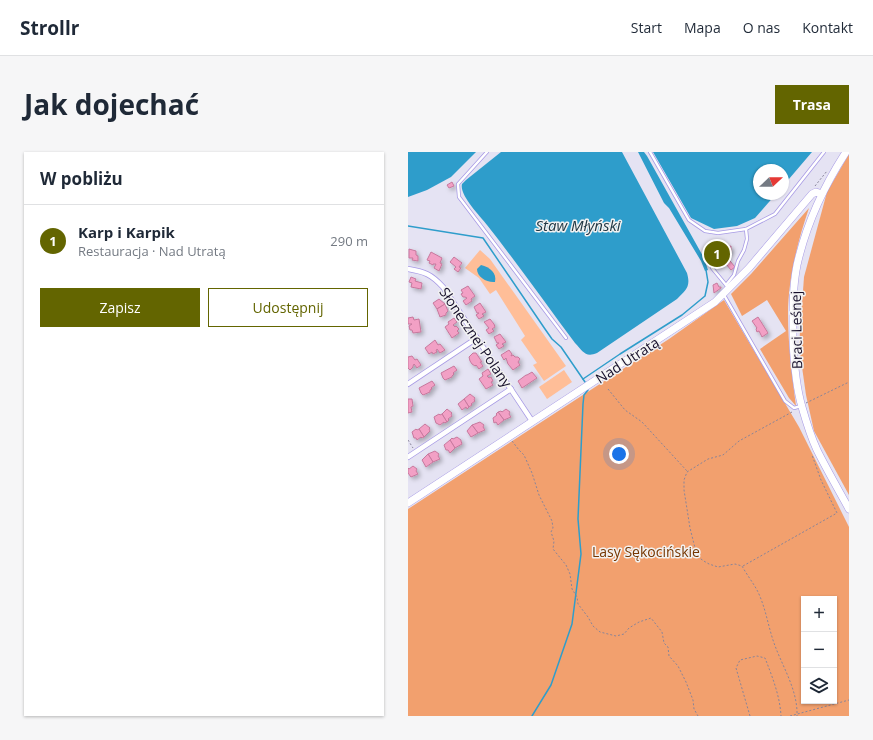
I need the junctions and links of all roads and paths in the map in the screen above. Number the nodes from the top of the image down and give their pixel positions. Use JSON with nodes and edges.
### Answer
{"nodes":[{"id":1,"x":487,"y":152,"type":"edge"},
{"id":2,"x":650,"y":152,"type":"edge"},
{"id":3,"x":824,"y":152,"type":"edge"},
{"id":4,"x":846,"y":152,"type":"edge"},
{"id":5,"x":829,"y":168,"type":"dead end"},
{"id":6,"x":815,"y":185,"type":"dead end"},
{"id":7,"x":822,"y":194,"type":"junction"},
{"id":8,"x":746,"y":229,"type":"junction"},
{"id":9,"x":712,"y":268,"type":"dead end"},
{"id":10,"x":408,"y":269,"type":"edge"},
{"id":11,"x":728,"y":287,"type":"junction"},
{"id":12,"x":724,"y":294,"type":"junction"},
{"id":13,"x":477,"y":338,"type":"junction"},
{"id":14,"x":566,"y":338,"type":"dead end"},
{"id":15,"x":849,"y":382,"type":"edge"},
{"id":16,"x":408,"y":384,"type":"edge"},
{"id":17,"x":511,"y":389,"type":"junction"},
{"id":18,"x":608,"y":389,"type":"dead end"},
{"id":19,"x":801,"y":406,"type":"junction"},
{"id":20,"x":532,"y":421,"type":"junction"},
{"id":21,"x":511,"y":439,"type":"dead end"},
{"id":22,"x":408,"y":440,"type":"edge"},
{"id":23,"x":416,"y":452,"type":"junction"},
{"id":24,"x":811,"y":452,"type":"dead end"},
{"id":25,"x":408,"y":457,"type":"edge"},
{"id":26,"x":687,"y":472,"type":"junction"},
{"id":27,"x":408,"y":503,"type":"edge"},
{"id":28,"x":849,"y":508,"type":"edge"},
{"id":29,"x":742,"y":566,"type":"junction"},
{"id":30,"x":849,"y":700,"type":"edge"},
{"id":31,"x":798,"y":715,"type":"edge"},
{"id":32,"x":698,"y":716,"type":"edge"},
{"id":33,"x":750,"y":716,"type":"edge"},
{"id":34,"x":781,"y":716,"type":"edge"},
{"id":35,"x":790,"y":716,"type":"edge"}],
"edges":[{"from":1,"to":14,"type":"lane"},
{"from":2,"to":8,"type":"lane"},
{"from":3,"to":8,"type":"lane"},
{"from":4,"to":7,"type":"street","name":"Braci Leśnej"},
{"from":5,"to":6,"type":"path"},
{"from":7,"to":11,"type":"street","name":"Nad Utratą"},
{"from":7,"to":19,"type":"street","name":"Braci Leśnej"},
{"from":8,"to":11,"type":"lane"},
{"from":9,"to":11,"type":"lane"},
{"from":10,"to":13,"type":"street","name":"Słonecznej Polany"},
{"from":11,"to":12,"type":"street","name":"Nad Utratą"},
{"from":12,"to":19,"type":"lane"},
{"from":12,"to":20,"type":"street","name":"Nad Utratą"},
{"from":13,"to":16,"type":"street"},
{"from":13,"to":17,"type":"street","name":"Słonecznej Polany"},
{"from":15,"to":19,"type":"path"},
{"from":17,"to":20,"type":"street","name":"Słonecznej Polany"},
{"from":17,"to":23,"type":"street"},
{"from":18,"to":26,"type":"path"},
{"from":19,"to":26,"type":"path"},
{"from":19,"to":28,"type":"street","name":"Braci Leśnej"},
{"from":20,"to":27,"type":"street","name":"Nad Utratą"},
{"from":21,"to":32,"type":"path"},
{"from":22,"to":23,"type":"path"},
{"from":23,"to":25,"type":"street"},
{"from":24,"to":29,"type":"path"},
{"from":26,"to":29,"type":"path"},
{"from":29,"to":31,"type":"path"},
{"from":30,"to":31,"type":"path"},
{"from":31,"to":35,"type":"path"},
{"from":33,"to":34,"type":"path"}]}
